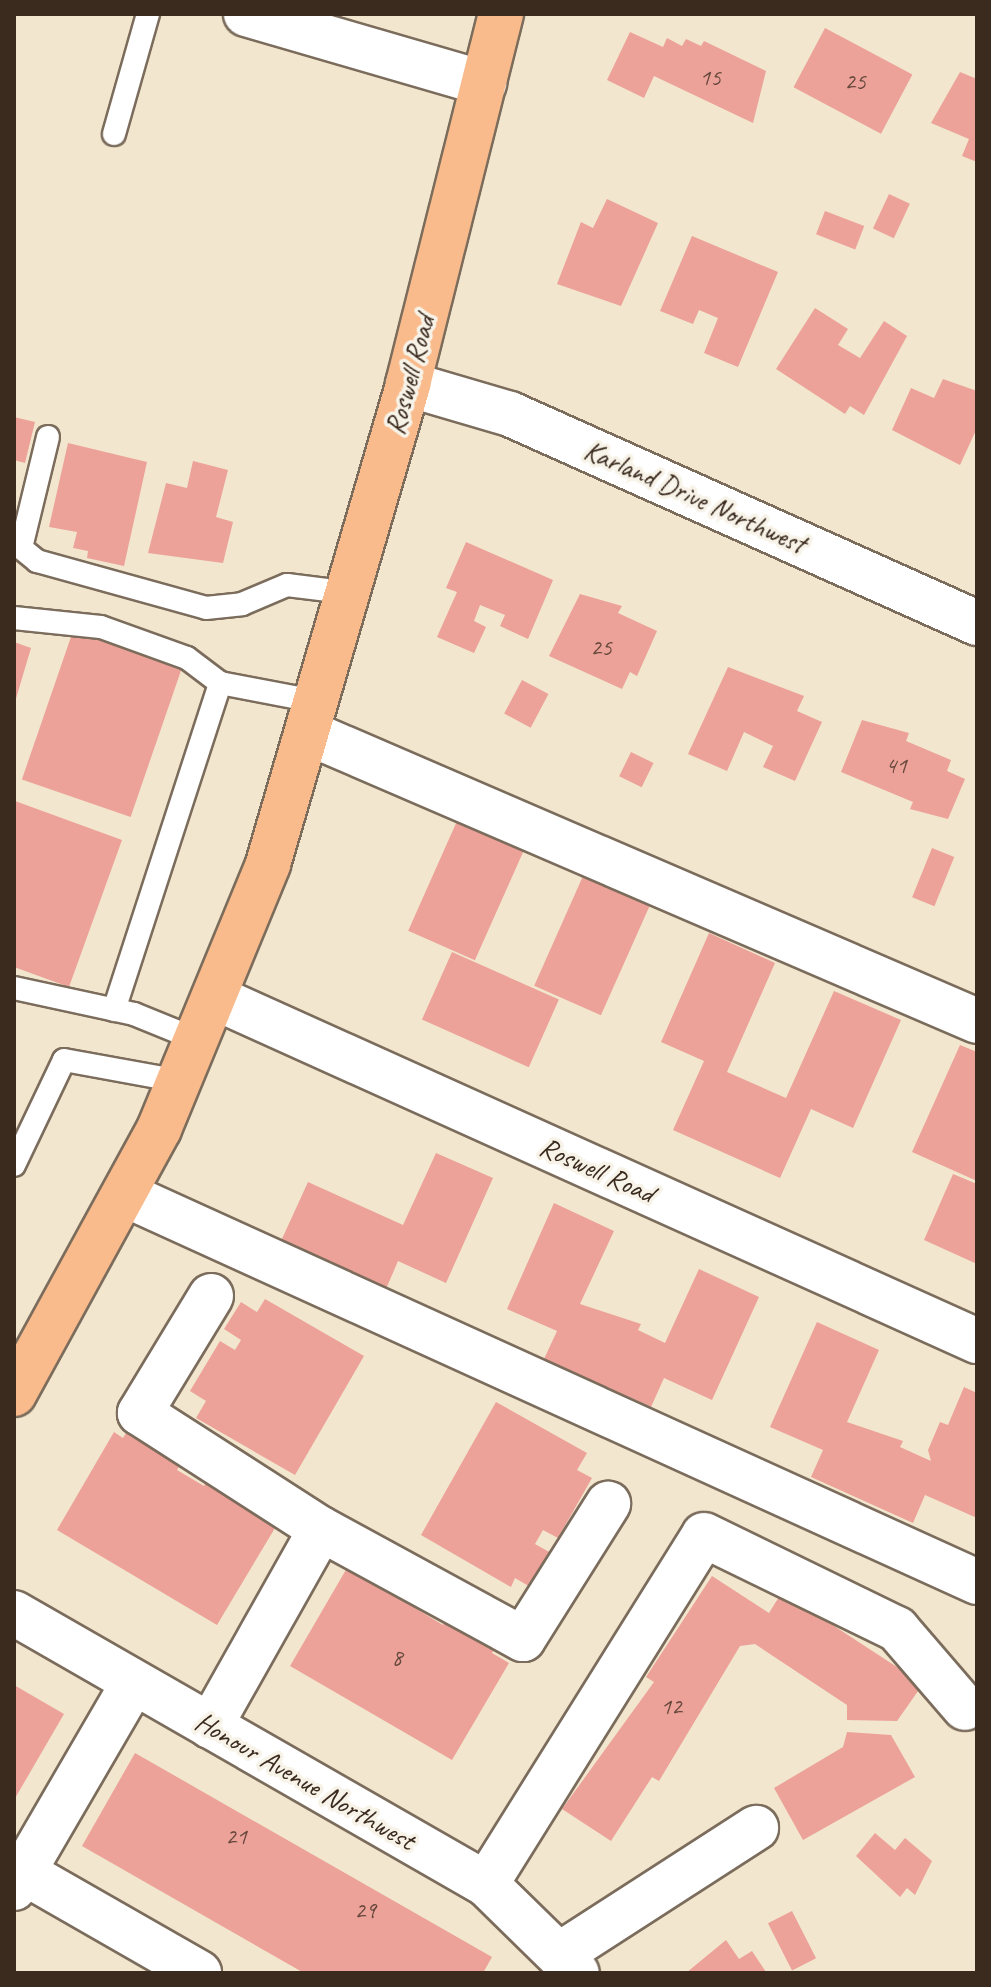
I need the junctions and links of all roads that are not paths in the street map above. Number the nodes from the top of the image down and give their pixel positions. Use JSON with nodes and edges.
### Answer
{"nodes":[{"id":1,"x":148,"y":14,"type":"edge"},
{"id":2,"x":246,"y":14,"type":"edge"},
{"id":3,"x":501,"y":14,"type":"edge"},
{"id":4,"x":484,"y":83,"type":"junction"},
{"id":5,"x":114,"y":134,"type":"dead end"},
{"id":6,"x":408,"y":384,"type":"junction"},
{"id":7,"x":48,"y":437,"type":"dead end"},
{"id":8,"x":351,"y":593,"type":"junction"},
{"id":9,"x":14,"y":618,"type":"edge"},
{"id":10,"x":977,"y":623,"type":"edge"},
{"id":11,"x":220,"y":683,"type":"junction"},
{"id":12,"x":316,"y":718,"type":"junction"},
{"id":13,"x":14,"y":988,"type":"edge"},
{"id":14,"x":216,"y":998,"type":"junction"},
{"id":15,"x":114,"y":1010,"type":"junction"},
{"id":16,"x":977,"y":1021,"type":"edge"},
{"id":17,"x":198,"y":1040,"type":"junction"},
{"id":18,"x":180,"y":1081,"type":"junction"},
{"id":19,"x":14,"y":1165,"type":"edge"},
{"id":20,"x":126,"y":1195,"type":"junction"},
{"id":21,"x":211,"y":1296,"type":"dead end"},
{"id":22,"x":977,"y":1341,"type":"edge"},
{"id":23,"x":14,"y":1394,"type":"edge"},
{"id":24,"x":608,"y":1504,"type":"dead end"},
{"id":25,"x":321,"y":1529,"type":"junction"},
{"id":26,"x":977,"y":1582,"type":"edge"},
{"id":27,"x":14,"y":1613,"type":"edge"},
{"id":28,"x":134,"y":1682,"type":"junction"},
{"id":29,"x":965,"y":1708,"type":"dead end"},
{"id":30,"x":210,"y":1726,"type":"junction"},
{"id":31,"x":756,"y":1828,"type":"dead end"},
{"id":32,"x":19,"y":1880,"type":"edge"},
{"id":33,"x":486,"y":1884,"type":"junction"},
{"id":34,"x":570,"y":1963,"type":"edge"},
{"id":35,"x":199,"y":1973,"type":"edge"}],
"edges":[{"from":1,"to":5,"type":"lane"},
{"from":2,"to":4,"type":"street"},
{"from":3,"to":4,"type":"main road","name":"Roswell Road"},
{"from":4,"to":6,"type":"main road","name":"Roswell Road"},
{"from":6,"to":8,"type":"main road","name":"Roswell Road"},
{"from":6,"to":10,"type":"street","name":"Karland Drive Northwest"},
{"from":7,"to":8,"type":"lane"},
{"from":8,"to":12,"type":"main road","name":"Roswell Road"},
{"from":9,"to":11,"type":"lane"},
{"from":11,"to":12,"type":"lane"},
{"from":11,"to":15,"type":"lane"},
{"from":12,"to":14,"type":"main road","name":"Roswell Road"},
{"from":12,"to":16,"type":"street"},
{"from":13,"to":15,"type":"lane"},
{"from":14,"to":17,"type":"main road","name":"Roswell Road"},
{"from":14,"to":22,"type":"street","name":"Roswell Road"},
{"from":15,"to":17,"type":"lane"},
{"from":17,"to":18,"type":"main road","name":"Roswell Road"},
{"from":18,"to":19,"type":"lane"},
{"from":18,"to":20,"type":"main road","name":"Roswell Road"},
{"from":20,"to":23,"type":"main road","name":"Roswell Road"},
{"from":20,"to":26,"type":"street"},
{"from":21,"to":25,"type":"street"},
{"from":24,"to":25,"type":"street"},
{"from":25,"to":30,"type":"street"},
{"from":27,"to":28,"type":"street","name":"Honour Avenue Northwest"},
{"from":28,"to":30,"type":"street","name":"Honour Avenue Northwest"},
{"from":28,"to":32,"type":"street"},
{"from":29,"to":33,"type":"street"},
{"from":30,"to":33,"type":"street","name":"Honour Avenue Northwest"},
{"from":31,"to":34,"type":"street"},
{"from":32,"to":35,"type":"street"},
{"from":33,"to":34,"type":"street","name":"Honour Avenue Northwest"}]}
